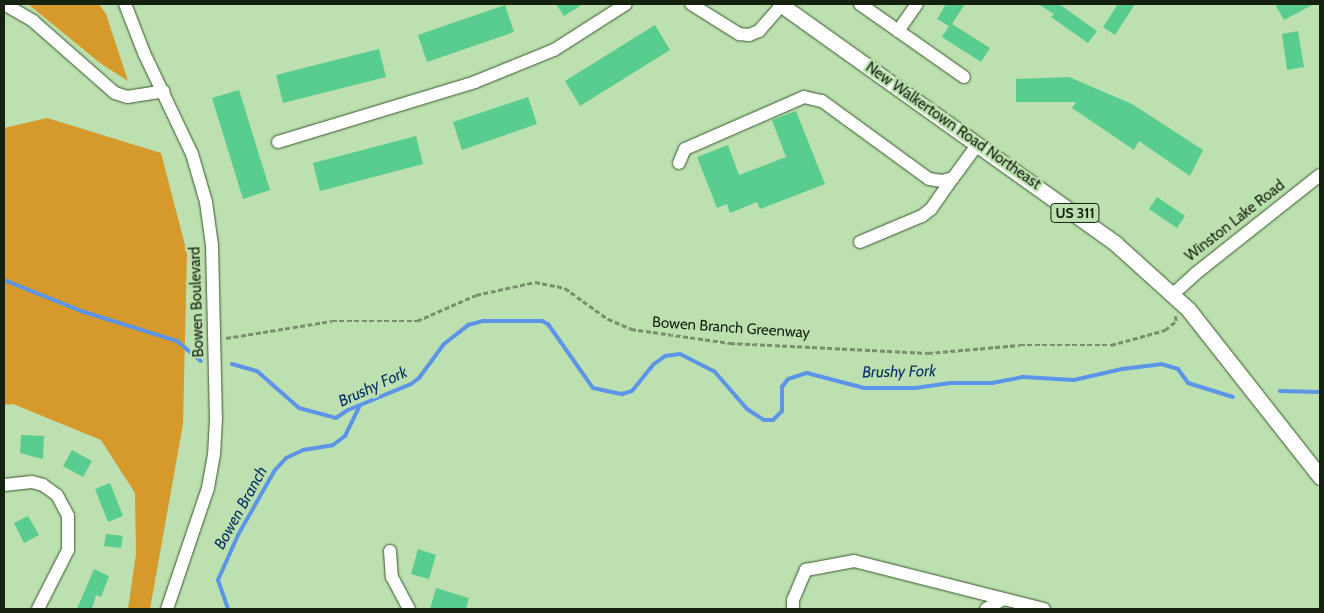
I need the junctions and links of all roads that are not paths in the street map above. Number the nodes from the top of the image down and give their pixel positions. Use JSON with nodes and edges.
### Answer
{"nodes":[{"id":1,"x":4,"y":4,"type":"edge"},
{"id":2,"x":125,"y":4,"type":"edge"},
{"id":3,"x":626,"y":4,"type":"edge"},
{"id":4,"x":692,"y":4,"type":"edge"},
{"id":5,"x":860,"y":4,"type":"edge"},
{"id":6,"x":916,"y":4,"type":"edge"},
{"id":7,"x":781,"y":5,"type":"edge"},
{"id":8,"x":898,"y":31,"type":"junction"},
{"id":9,"x":964,"y":77,"type":"dead end"},
{"id":10,"x":164,"y":91,"type":"junction"},
{"id":11,"x":278,"y":142,"type":"dead end"},
{"id":12,"x":978,"y":144,"type":"junction"},
{"id":13,"x":679,"y":163,"type":"dead end"},
{"id":14,"x":1320,"y":175,"type":"edge"},
{"id":15,"x":953,"y":178,"type":"junction"},
{"id":16,"x":860,"y":242,"type":"dead end"},
{"id":17,"x":1172,"y":295,"type":"junction"},
{"id":18,"x":1320,"y":477,"type":"edge"},
{"id":19,"x":4,"y":485,"type":"edge"},
{"id":20,"x":390,"y":551,"type":"dead end"},
{"id":21,"x":1004,"y":599,"type":"junction"},
{"id":22,"x":793,"y":604,"type":"edge"},
{"id":23,"x":38,"y":609,"type":"edge"},
{"id":24,"x":168,"y":609,"type":"edge"},
{"id":25,"x":409,"y":609,"type":"edge"},
{"id":26,"x":986,"y":609,"type":"edge"},
{"id":27,"x":1044,"y":609,"type":"edge"}],
"edges":[{"from":1,"to":10,"type":"street"},
{"from":2,"to":10,"type":"street","name":"Bowen Boulevard"},
{"from":3,"to":11,"type":"street"},
{"from":4,"to":7,"type":"street"},
{"from":5,"to":8,"type":"street"},
{"from":6,"to":8,"type":"street"},
{"from":7,"to":12,"type":"main road","name":"New Walkertown Road Northeast","number":"US 311"},
{"from":8,"to":9,"type":"street"},
{"from":10,"to":24,"type":"street","name":"Bowen Boulevard"},
{"from":12,"to":15,"type":"street"},
{"from":12,"to":17,"type":"main road","name":"New Walkertown Road Northeast","number":"US 311"},
{"from":13,"to":15,"type":"street"},
{"from":14,"to":17,"type":"street","name":"Winston Lake Road"},
{"from":15,"to":16,"type":"street"},
{"from":17,"to":18,"type":"main road","name":"New Walkertown Road Northeast","number":"US 311"},
{"from":19,"to":23,"type":"street"},
{"from":20,"to":25,"type":"street"},
{"from":21,"to":22,"type":"street"},
{"from":21,"to":26,"type":"street"},
{"from":21,"to":27,"type":"street"}]}
